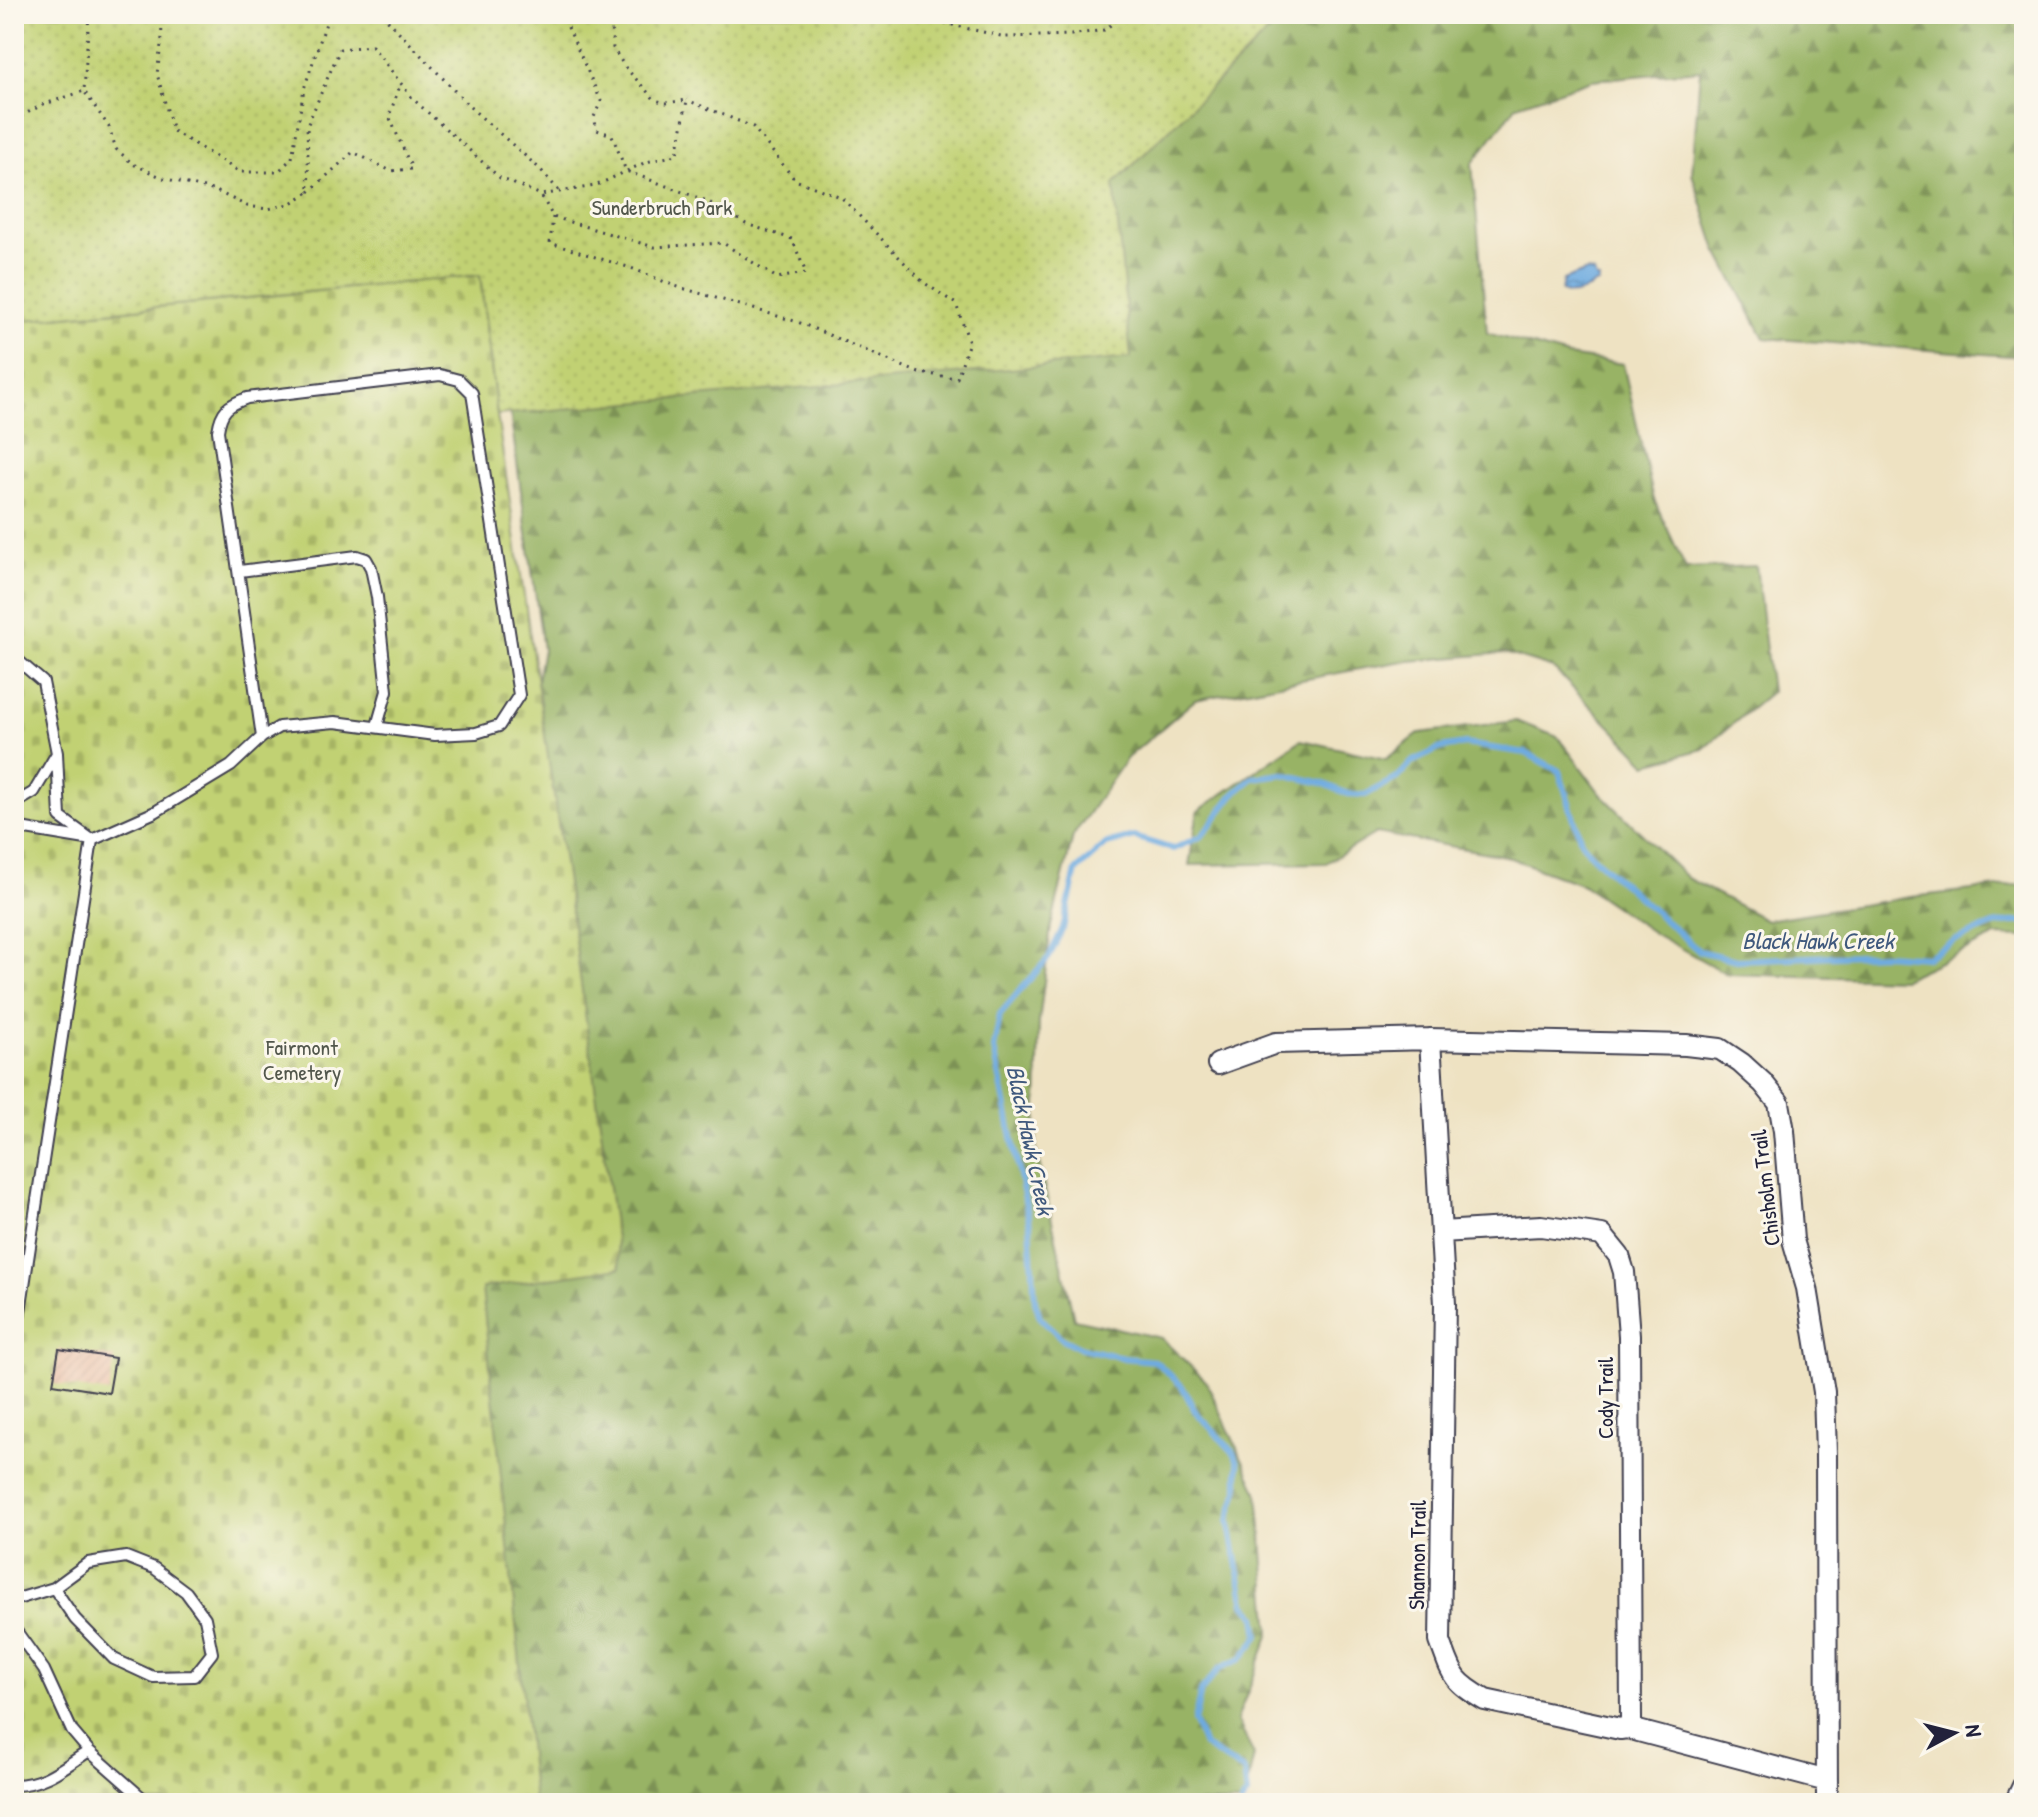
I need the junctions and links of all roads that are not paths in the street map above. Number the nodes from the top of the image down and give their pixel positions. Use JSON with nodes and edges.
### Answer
{"nodes":[{"id":1,"x":240,"y":571,"type":"junction"},
{"id":2,"x":14,"y":657,"type":"edge"},
{"id":3,"x":377,"y":726,"type":"junction"},
{"id":4,"x":262,"y":737,"type":"junction"},
{"id":5,"x":57,"y":753,"type":"junction"},
{"id":6,"x":14,"y":804,"type":"edge"},
{"id":7,"x":14,"y":827,"type":"edge"},
{"id":8,"x":92,"y":840,"type":"junction"},
{"id":9,"x":1430,"y":1039,"type":"junction"},
{"id":10,"x":1218,"y":1064,"type":"dead end"},
{"id":11,"x":1441,"y":1232,"type":"junction"},
{"id":12,"x":14,"y":1351,"type":"edge"},
{"id":13,"x":54,"y":1588,"type":"junction"},
{"id":14,"x":14,"y":1600,"type":"edge"},
{"id":15,"x":14,"y":1628,"type":"edge"},
{"id":16,"x":1627,"y":1728,"type":"junction"},
{"id":17,"x":89,"y":1751,"type":"junction"},
{"id":18,"x":1827,"y":1781,"type":"junction"},
{"id":19,"x":2024,"y":1784,"type":"edge"},
{"id":20,"x":14,"y":1785,"type":"edge"},
{"id":21,"x":148,"y":1803,"type":"edge"},
{"id":22,"x":1827,"y":1803,"type":"edge"},
{"id":23,"x":2015,"y":1803,"type":"edge"}],
"edges":[{"from":1,"to":3,"type":"lane"},
{"from":1,"to":3,"type":"lane"},
{"from":1,"to":4,"type":"lane"},
{"from":2,"to":5,"type":"lane"},
{"from":3,"to":4,"type":"lane"},
{"from":4,"to":8,"type":"lane"},
{"from":5,"to":6,"type":"lane"},
{"from":5,"to":8,"type":"lane"},
{"from":7,"to":8,"type":"lane"},
{"from":8,"to":12,"type":"lane"},
{"from":9,"to":10,"type":"street","name":"Chisholm Trail"},
{"from":9,"to":11,"type":"street","name":"Shannon Trail"},
{"from":9,"to":18,"type":"street","name":"Chisholm Trail"},
{"from":11,"to":16,"type":"street","name":"Shannon Trail"},
{"from":11,"to":16,"type":"street","name":"Cody Trail"},
{"from":13,"to":13,"type":"lane"},
{"from":13,"to":14,"type":"lane"},
{"from":15,"to":17,"type":"lane"},
{"from":16,"to":18,"type":"street","name":"Shannon Trail"},
{"from":17,"to":20,"type":"lane"},
{"from":17,"to":21,"type":"lane"},
{"from":18,"to":22,"type":"street","name":"Chisholm Trail"},
{"from":19,"to":23,"type":"street"}]}
